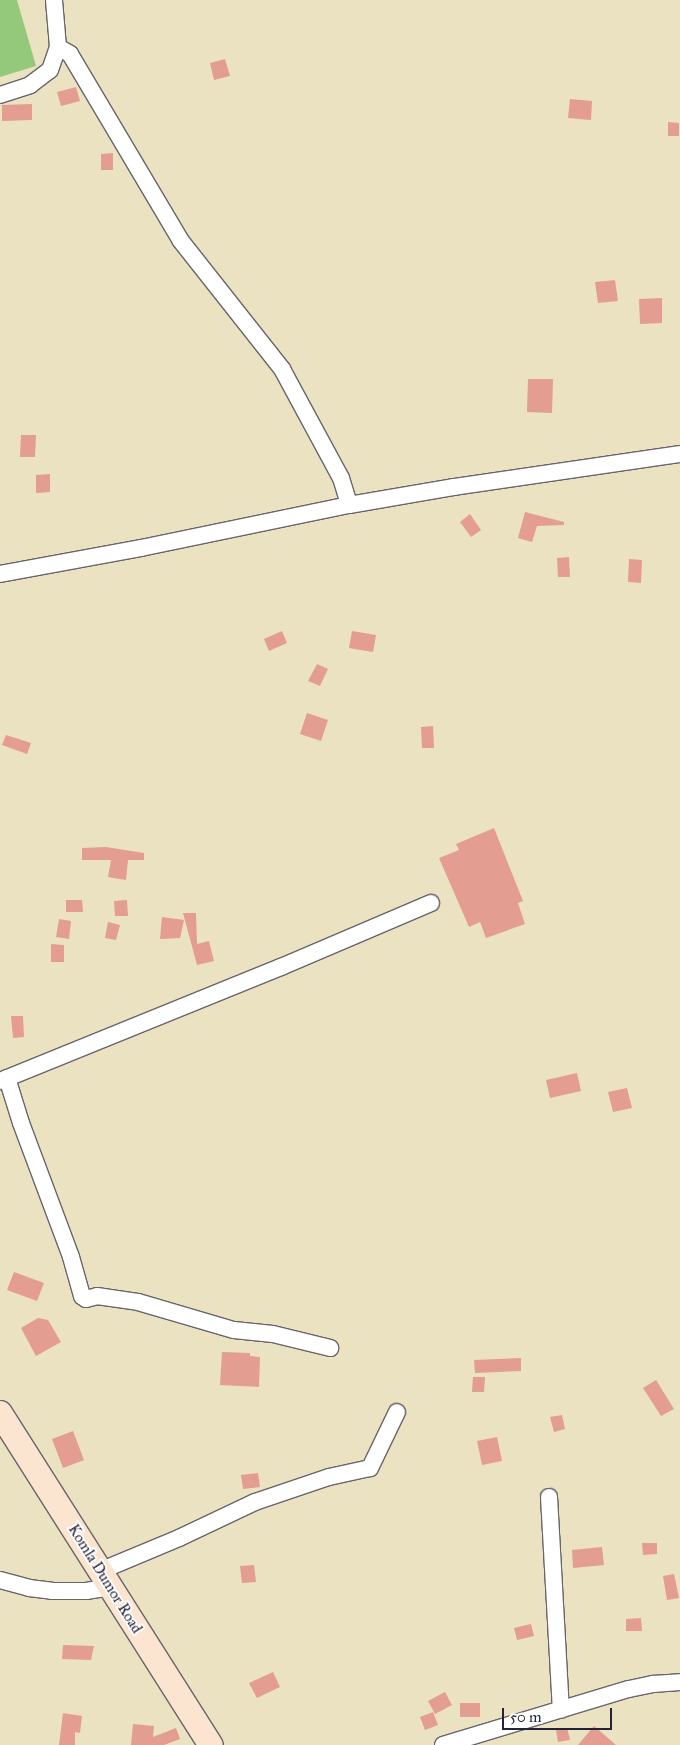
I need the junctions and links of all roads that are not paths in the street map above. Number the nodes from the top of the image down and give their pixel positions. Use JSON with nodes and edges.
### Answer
{"nodes":[{"id":1,"x":54,"y":0,"type":"edge"},
{"id":2,"x":58,"y":47,"type":"junction"},
{"id":3,"x":0,"y":95,"type":"edge"},
{"id":4,"x":680,"y":454,"type":"edge"},
{"id":5,"x":349,"y":505,"type":"junction"},
{"id":6,"x":0,"y":574,"type":"edge"},
{"id":7,"x":431,"y":903,"type":"dead end"},
{"id":8,"x":4,"y":1080,"type":"edge"},
{"id":9,"x":330,"y":1348,"type":"dead end"},
{"id":10,"x":397,"y":1412,"type":"dead end"},
{"id":11,"x":0,"y":1414,"type":"edge"},
{"id":12,"x":549,"y":1497,"type":"dead end"},
{"id":13,"x":105,"y":1579,"type":"junction"},
{"id":14,"x":0,"y":1580,"type":"edge"},
{"id":15,"x":680,"y":1682,"type":"edge"},
{"id":16,"x":561,"y":1710,"type":"junction"},
{"id":17,"x":211,"y":1745,"type":"edge"},
{"id":18,"x":443,"y":1745,"type":"edge"}],
"edges":[{"from":1,"to":2,"type":"street"},
{"from":2,"to":3,"type":"street"},
{"from":2,"to":5,"type":"street"},
{"from":4,"to":5,"type":"street"},
{"from":5,"to":6,"type":"street"},
{"from":7,"to":8,"type":"street"},
{"from":8,"to":9,"type":"street"},
{"from":10,"to":13,"type":"street"},
{"from":11,"to":13,"type":"street","name":"Komla Dumor Road"},
{"from":12,"to":16,"type":"street"},
{"from":13,"to":14,"type":"street"},
{"from":13,"to":17,"type":"street","name":"Komla Dumor Road"},
{"from":15,"to":16,"type":"street"},
{"from":16,"to":18,"type":"street"}]}
